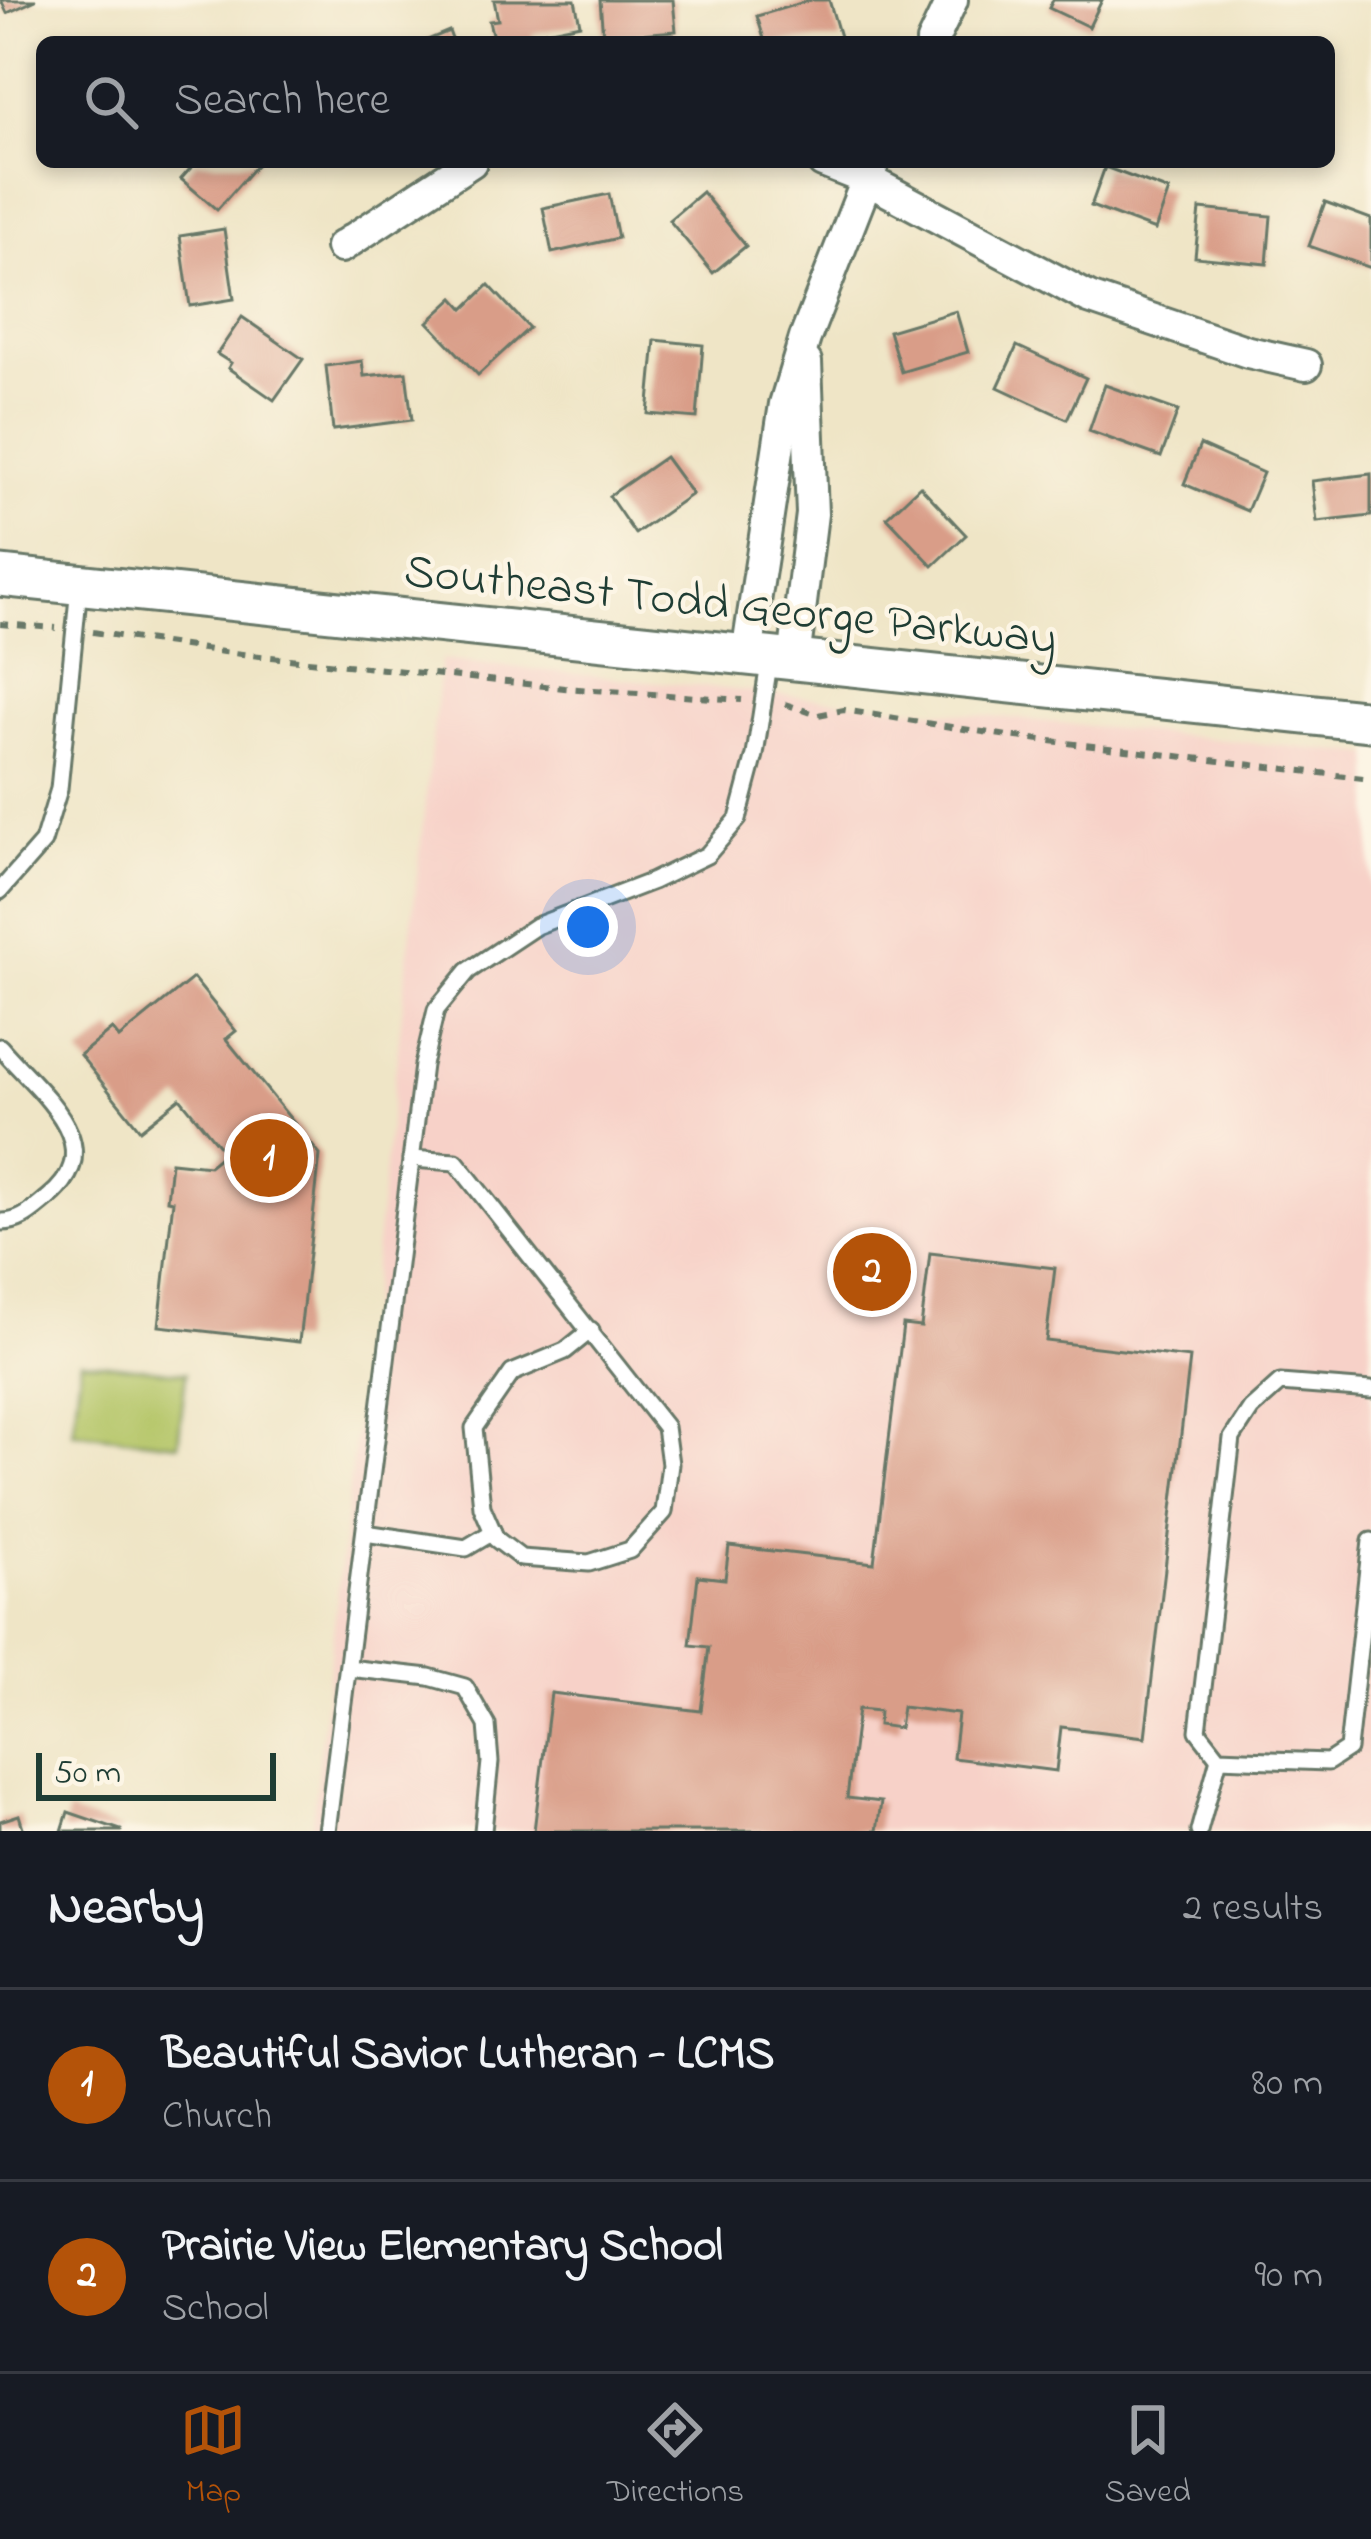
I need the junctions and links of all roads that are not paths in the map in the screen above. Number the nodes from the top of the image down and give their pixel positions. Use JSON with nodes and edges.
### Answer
{"nodes":[{"id":1,"x":952,"y":0,"type":"edge"},
{"id":2,"x":935,"y":36,"type":"edge"},
{"id":3,"x":462,"y":168,"type":"edge"},
{"id":4,"x":870,"y":170,"type":"edge"},
{"id":5,"x":341,"y":247,"type":"dead end"},
{"id":6,"x":805,"y":338,"type":"junction"},
{"id":7,"x":1306,"y":365,"type":"dead end"},
{"id":8,"x":0,"y":576,"type":"edge"},
{"id":9,"x":80,"y":584,"type":"junction"},
{"id":10,"x":770,"y":657,"type":"junction"},
{"id":11,"x":1371,"y":721,"type":"edge"},
{"id":12,"x":0,"y":891,"type":"edge"},
{"id":13,"x":0,"y":1047,"type":"edge"},
{"id":14,"x":412,"y":1159,"type":"junction"},
{"id":15,"x":0,"y":1222,"type":"edge"},
{"id":16,"x":591,"y":1330,"type":"junction"},
{"id":17,"x":1371,"y":1390,"type":"edge"},
{"id":18,"x":493,"y":1532,"type":"junction"},
{"id":19,"x":364,"y":1533,"type":"junction"},
{"id":20,"x":1371,"y":1541,"type":"edge"},
{"id":21,"x":348,"y":1668,"type":"junction"},
{"id":22,"x":1219,"y":1758,"type":"junction"},
{"id":23,"x":327,"y":1831,"type":"edge"},
{"id":24,"x":483,"y":1831,"type":"edge"},
{"id":25,"x":1199,"y":1831,"type":"edge"}],
"edges":[{"from":1,"to":2,"type":"street"},
{"from":3,"to":5,"type":"street"},
{"from":4,"to":6,"type":"street"},
{"from":4,"to":7,"type":"street"},
{"from":6,"to":10,"type":"street"},
{"from":6,"to":10,"type":"street"},
{"from":8,"to":9,"type":"main road","name":"Southeast Todd George Parkway"},
{"from":9,"to":10,"type":"main road","name":"Southeast Todd George Parkway"},
{"from":9,"to":12,"type":"lane"},
{"from":10,"to":11,"type":"main road","name":"Southeast Todd George Parkway"},
{"from":10,"to":14,"type":"lane"},
{"from":13,"to":15,"type":"lane"},
{"from":14,"to":16,"type":"lane"},
{"from":14,"to":19,"type":"lane"},
{"from":16,"to":18,"type":"lane"},
{"from":16,"to":18,"type":"lane"},
{"from":17,"to":22,"type":"lane"},
{"from":18,"to":19,"type":"lane"},
{"from":19,"to":21,"type":"lane"},
{"from":20,"to":22,"type":"lane"},
{"from":21,"to":23,"type":"lane"},
{"from":21,"to":24,"type":"lane"},
{"from":22,"to":25,"type":"lane"}]}
